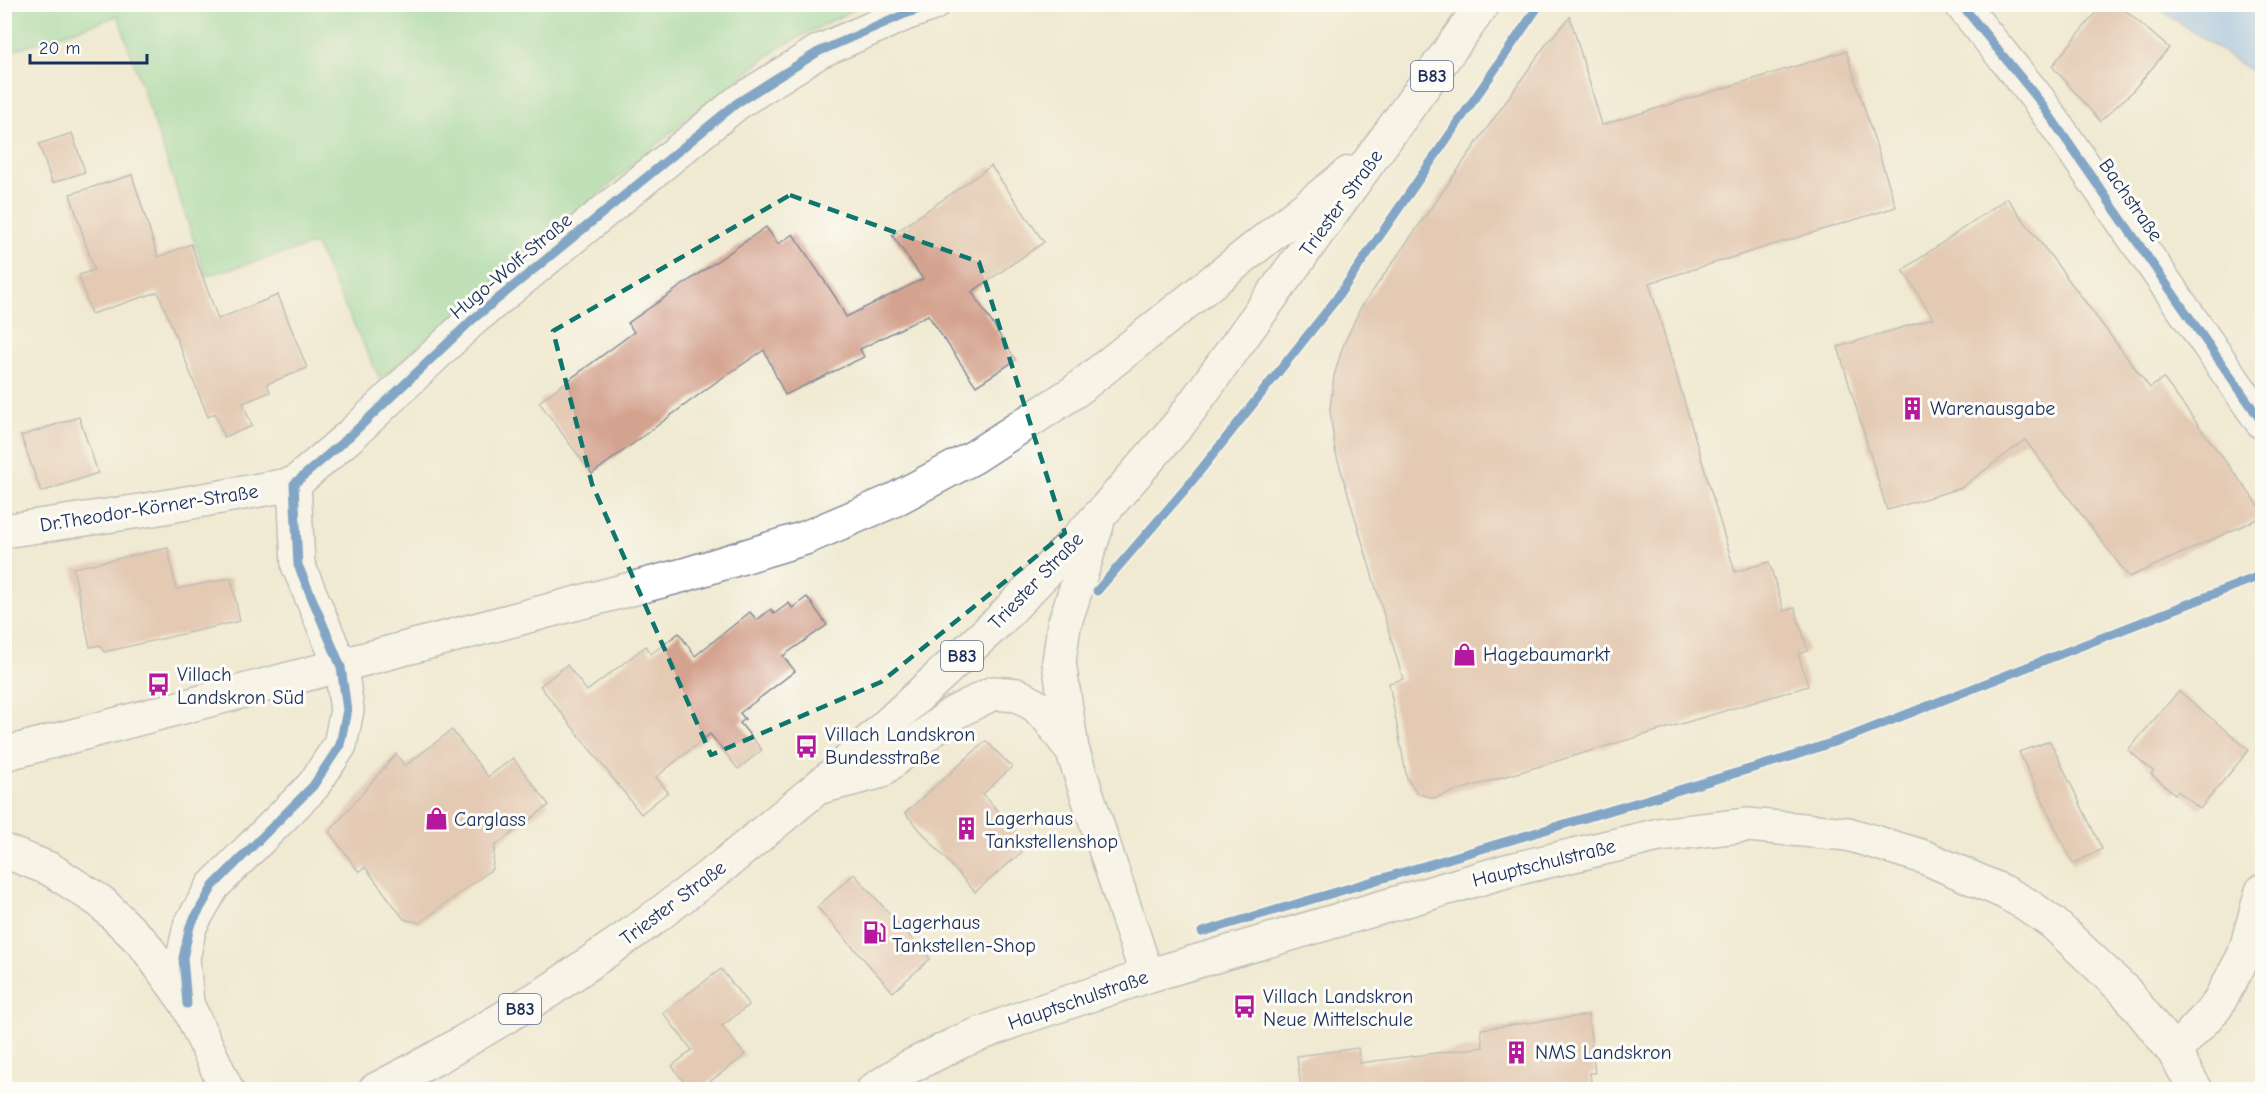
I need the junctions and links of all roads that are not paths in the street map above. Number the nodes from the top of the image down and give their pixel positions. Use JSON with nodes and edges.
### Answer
{"nodes":[{"id":1,"x":933,"y":4,"type":"edge"},
{"id":2,"x":1483,"y":4,"type":"edge"},
{"id":3,"x":1961,"y":4,"type":"edge"},
{"id":4,"x":1381,"y":148,"type":"junction"},
{"id":5,"x":2262,"y":422,"type":"edge"},
{"id":6,"x":294,"y":484,"type":"junction"},
{"id":7,"x":1100,"y":515,"type":"junction"},
{"id":8,"x":4,"y":531,"type":"edge"},
{"id":9,"x":341,"y":667,"type":"junction"},
{"id":10,"x":1072,"y":749,"type":"junction"},
{"id":11,"x":4,"y":754,"type":"edge"},
{"id":12,"x":816,"y":788,"type":"junction"},
{"id":13,"x":4,"y":851,"type":"edge"},
{"id":14,"x":2262,"y":891,"type":"edge"},
{"id":15,"x":1147,"y":976,"type":"junction"},
{"id":16,"x":187,"y":1004,"type":"junction"},
{"id":17,"x":2174,"y":1052,"type":"junction"},
{"id":18,"x":227,"y":1089,"type":"edge"},
{"id":19,"x":375,"y":1089,"type":"edge"},
{"id":20,"x":873,"y":1089,"type":"edge"},
{"id":21,"x":2196,"y":1089,"type":"edge"}],
"edges":[{"from":1,"to":6,"type":"main road","name":"Hugo-Wolf-Straße"},
{"from":2,"to":4,"type":"main road","name":"Triester Straße","number":"B83"},
{"from":3,"to":5,"type":"main road","name":"Bachstraße"},
{"from":4,"to":7,"type":"main road","name":"Triester Straße","number":"B83"},
{"from":4,"to":9,"type":"main road"},
{"from":6,"to":8,"type":"main road","name":"Dr.Theodor-Körner-Straße"},
{"from":6,"to":9,"type":"main road"},
{"from":7,"to":10,"type":"main road"},
{"from":7,"to":12,"type":"main road","name":"Triester Straße","number":"B83"},
{"from":9,"to":11,"type":"main road"},
{"from":9,"to":16,"type":"main road"},
{"from":10,"to":12,"type":"main road"},
{"from":10,"to":15,"type":"main road"},
{"from":12,"to":19,"type":"main road","name":"Triester Straße","number":"B83"},
{"from":13,"to":16,"type":"main road"},
{"from":14,"to":17,"type":"main road"},
{"from":15,"to":17,"type":"main road","name":"Hauptschulstraße"},
{"from":15,"to":20,"type":"main road","name":"Hauptschulstraße"},
{"from":16,"to":18,"type":"main road"},
{"from":17,"to":21,"type":"main road","name":"Hauptschulstraße"}]}
